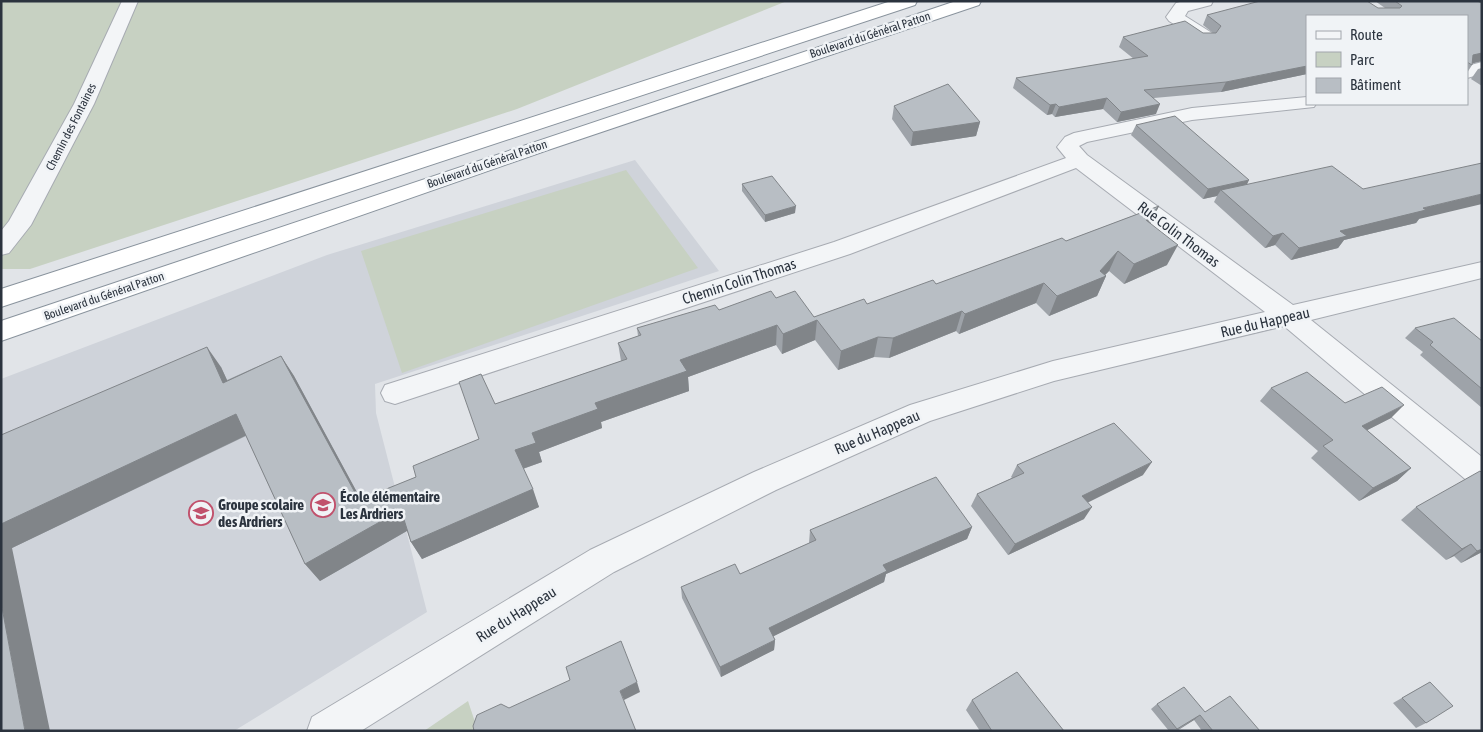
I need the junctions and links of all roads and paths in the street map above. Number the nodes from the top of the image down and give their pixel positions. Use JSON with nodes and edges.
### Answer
{"nodes":[{"id":1,"x":130,"y":1,"type":"edge"},
{"id":2,"x":909,"y":1,"type":"edge"},
{"id":3,"x":974,"y":1,"type":"edge"},
{"id":4,"x":1205,"y":1,"type":"edge"},
{"id":5,"x":1206,"y":36,"type":"edge"},
{"id":6,"x":1306,"y":103,"type":"edge"},
{"id":7,"x":1080,"y":160,"type":"junction"},
{"id":8,"x":1,"y":247,"type":"edge"},
{"id":9,"x":1482,"y":270,"type":"edge"},
{"id":10,"x":1,"y":298,"type":"edge"},
{"id":11,"x":1288,"y":316,"type":"junction"},
{"id":12,"x":1,"y":332,"type":"edge"},
{"id":13,"x":395,"y":393,"type":"dead end"},
{"id":14,"x":1482,"y":475,"type":"edge"},
{"id":15,"x":326,"y":731,"type":"edge"}],
"edges":[{"from":1,"to":8,"type":"street","name":"Chemin des Fontaines"},
{"from":2,"to":10,"type":"highway","name":"Boulevard du Général Patton"},
{"from":3,"to":12,"type":"highway","name":"Boulevard du Général Patton"},
{"from":4,"to":5,"type":"street"},
{"from":6,"to":7,"type":"street","name":"Rue Colin Thomas"},
{"from":7,"to":11,"type":"street","name":"Rue Colin Thomas"},
{"from":7,"to":13,"type":"street","name":"Chemin Colin Thomas"},
{"from":9,"to":11,"type":"street","name":"Rue du Happeau"},
{"from":11,"to":14,"type":"street","name":"Rue Colin Thomas"},
{"from":11,"to":15,"type":"street","name":"Rue du Happeau"}]}
